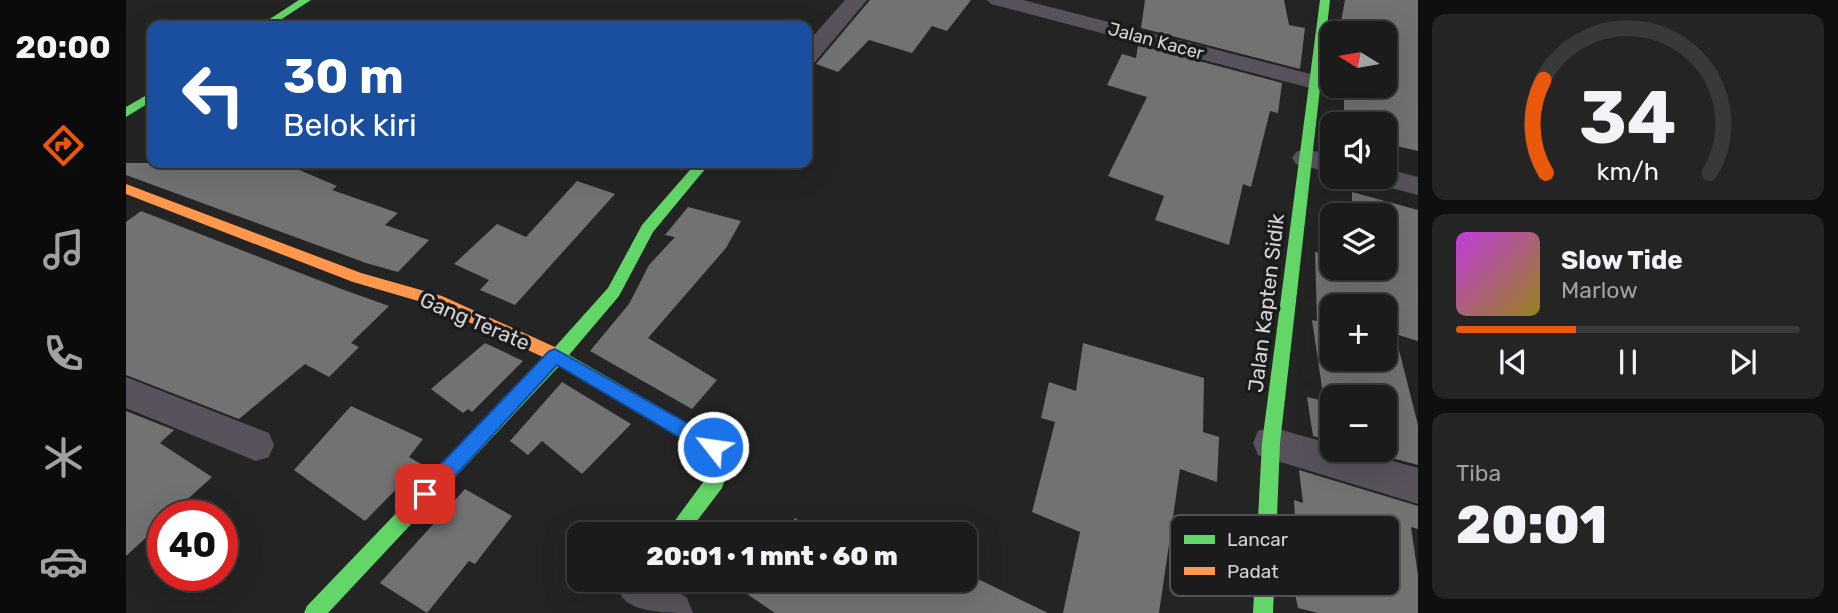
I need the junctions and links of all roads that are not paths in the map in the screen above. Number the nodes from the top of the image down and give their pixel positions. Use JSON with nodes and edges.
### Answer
{"nodes":[{"id":1,"x":306,"y":0,"type":"edge"},
{"id":2,"x":856,"y":0,"type":"edge"},
{"id":3,"x":998,"y":0,"type":"edge"},
{"id":4,"x":1325,"y":0,"type":"edge"},
{"id":5,"x":272,"y":21,"type":"edge"},
{"id":6,"x":812,"y":51,"type":"edge"},
{"id":7,"x":1314,"y":82,"type":"junction"},
{"id":8,"x":147,"y":99,"type":"edge"},
{"id":9,"x":126,"y":113,"type":"edge"},
{"id":10,"x":1305,"y":158,"type":"junction"},
{"id":11,"x":1320,"y":161,"type":"edge"},
{"id":12,"x":699,"y":168,"type":"edge"},
{"id":13,"x":1397,"y":181,"type":"edge"},
{"id":14,"x":1418,"y":186,"type":"edge"},
{"id":15,"x":126,"y":189,"type":"edge"},
{"id":16,"x":555,"y":356,"type":"junction"},
{"id":17,"x":126,"y":391,"type":"edge"},
{"id":18,"x":1271,"y":443,"type":"junction"},
{"id":19,"x":256,"y":445,"type":"dead end"},
{"id":20,"x":1418,"y":486,"type":"edge"},
{"id":21,"x":1268,"y":515,"type":"edge"},
{"id":22,"x":684,"y":522,"type":"edge"},
{"id":23,"x":640,"y":592,"type":"edge"},
{"id":24,"x":314,"y":613,"type":"edge"},
{"id":25,"x":671,"y":613,"type":"edge"}],
"edges":[{"from":1,"to":5,"type":"street"},
{"from":2,"to":6,"type":"street"},
{"from":3,"to":7,"type":"street","name":"Jalan Kacer"},
{"from":4,"to":7,"type":"street","name":"Jalan Kapten Sidik"},
{"from":7,"to":10,"type":"street","name":"Jalan Kapten Sidik"},
{"from":8,"to":9,"type":"street"},
{"from":10,"to":11,"type":"street"},
{"from":10,"to":18,"type":"street","name":"Jalan Kapten Sidik"},
{"from":12,"to":16,"type":"street"},
{"from":13,"to":14,"type":"street"},
{"from":15,"to":16,"type":"street","name":"Gang Terate"},
{"from":16,"to":22,"type":"street","name":"Gang Terate"},
{"from":16,"to":24,"type":"street"},
{"from":17,"to":19,"type":"street"},
{"from":18,"to":20,"type":"street"},
{"from":18,"to":21,"type":"street","name":"Jalan Kapten Sidik"},
{"from":23,"to":25,"type":"street"}]}
